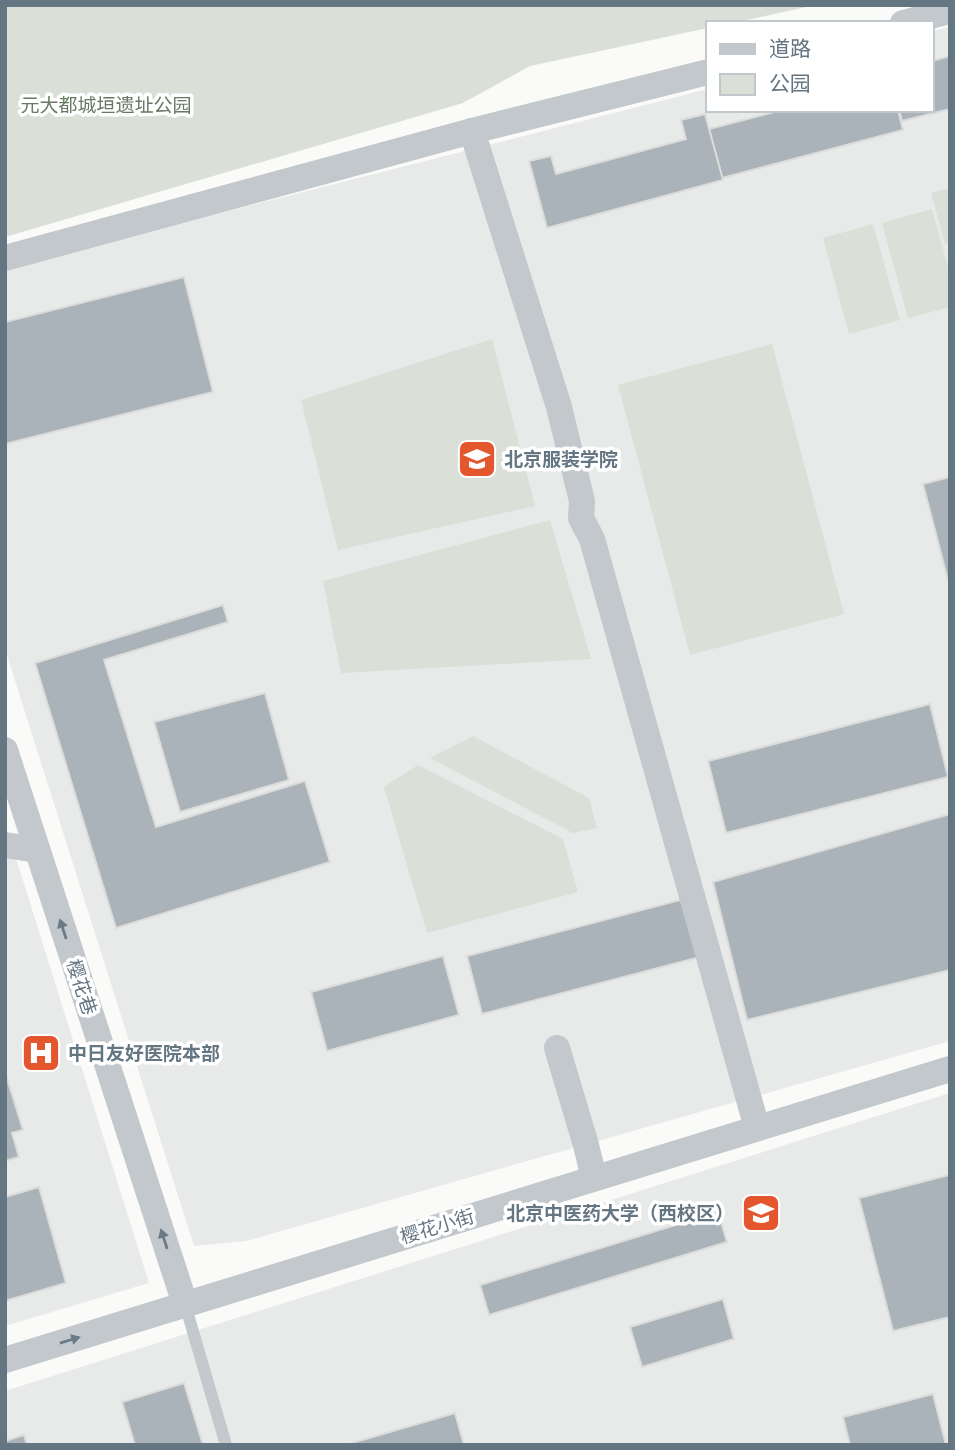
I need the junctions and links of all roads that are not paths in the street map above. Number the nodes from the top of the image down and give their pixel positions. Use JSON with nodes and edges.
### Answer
{"nodes":[{"id":1,"x":950,"y":11,"type":"edge"},
{"id":2,"x":911,"y":21,"type":"edge"},
{"id":3,"x":706,"y":72,"type":"edge"},
{"id":4,"x":472,"y":131,"type":"junction"},
{"id":5,"x":5,"y":258,"type":"edge"},
{"id":6,"x":5,"y":750,"type":"edge"},
{"id":7,"x":5,"y":845,"type":"edge"},
{"id":8,"x":37,"y":850,"type":"junction"},
{"id":9,"x":557,"y":1048,"type":"dead end"},
{"id":10,"x":950,"y":1069,"type":"edge"},
{"id":11,"x":757,"y":1128,"type":"junction"},
{"id":12,"x":594,"y":1178,"type":"junction"},
{"id":13,"x":185,"y":1304,"type":"junction"},
{"id":14,"x":5,"y":1360,"type":"edge"},
{"id":15,"x":226,"y":1445,"type":"edge"}],
"edges":[{"from":1,"to":2,"type":"street"},
{"from":3,"to":4,"type":"street"},
{"from":4,"to":5,"type":"street"},
{"from":4,"to":11,"type":"street"},
{"from":6,"to":8,"type":"street","name":"樱花巷"},
{"from":7,"to":8,"type":"street"},
{"from":13,"to":8,"type":"street","name":"樱花巷","one_way":true},
{"from":9,"to":12,"type":"street"},
{"from":10,"to":11,"type":"street","name":"樱花小街"},
{"from":11,"to":12,"type":"street","name":"樱花小街"},
{"from":12,"to":13,"type":"street","name":"樱花小街"},
{"from":14,"to":13,"type":"street","name":"樱花小街","one_way":true},
{"from":13,"to":15,"type":"lane"}]}
